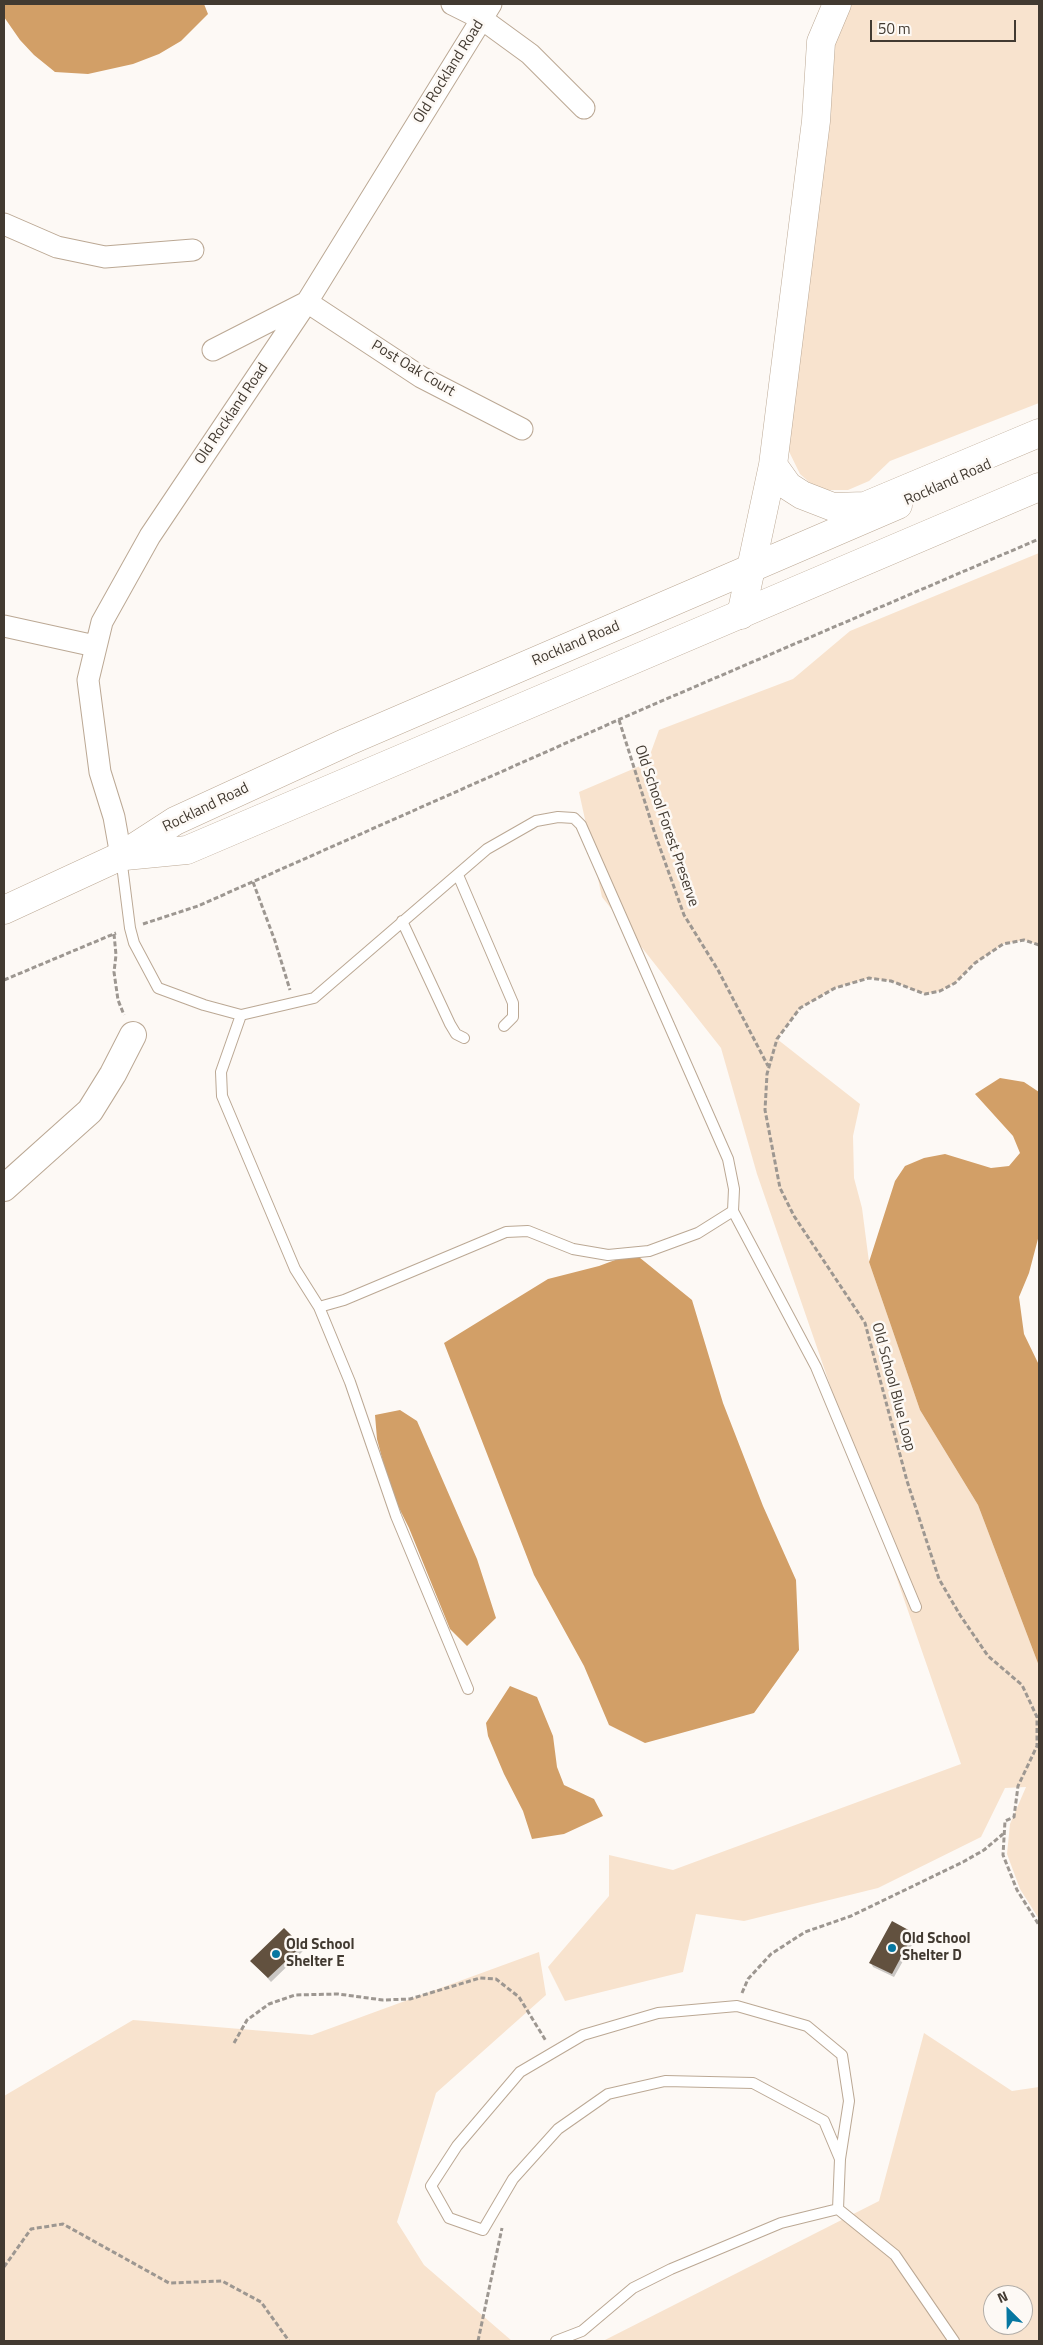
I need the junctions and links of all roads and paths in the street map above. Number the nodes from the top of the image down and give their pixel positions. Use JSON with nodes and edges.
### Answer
{"nodes":[{"id":1,"x":452,"y":4,"type":"edge"},
{"id":2,"x":837,"y":4,"type":"edge"},
{"id":3,"x":487,"y":11,"type":"edge"},
{"id":4,"x":584,"y":108,"type":"dead end"},
{"id":5,"x":4,"y":224,"type":"edge"},
{"id":6,"x":193,"y":250,"type":"dead end"},
{"id":7,"x":307,"y":302,"type":"junction"},
{"id":8,"x":213,"y":350,"type":"dead end"},
{"id":9,"x":522,"y":429,"type":"dead end"},
{"id":10,"x":1039,"y":433,"type":"edge"},
{"id":11,"x":1039,"y":443,"type":"edge"},
{"id":12,"x":773,"y":465,"type":"junction"},
{"id":13,"x":1039,"y":487,"type":"edge"},
{"id":14,"x":1039,"y":539,"type":"edge"},
{"id":15,"x":751,"y":569,"type":"junction"},
{"id":16,"x":741,"y":615,"type":"junction"},
{"id":17,"x":4,"y":626,"type":"edge"},
{"id":18,"x":95,"y":646,"type":"junction"},
{"id":19,"x":619,"y":720,"type":"junction"},
{"id":20,"x":121,"y":856,"type":"junction"},
{"id":21,"x":458,"y":875,"type":"junction"},
{"id":22,"x":253,"y":882,"type":"junction"},
{"id":23,"x":4,"y":910,"type":"edge"},
{"id":24,"x":155,"y":920,"type":"dead end"},
{"id":25,"x":402,"y":921,"type":"junction"},
{"id":26,"x":120,"y":932,"type":"dead end"},
{"id":27,"x":114,"y":934,"type":"junction"},
{"id":28,"x":1039,"y":945,"type":"edge"},
{"id":29,"x":4,"y":980,"type":"edge"},
{"id":30,"x":290,"y":992,"type":"dead end"},
{"id":31,"x":241,"y":1015,"type":"junction"},
{"id":32,"x":504,"y":1026,"type":"dead end"},
{"id":33,"x":132,"y":1035,"type":"joint"},
{"id":34,"x":464,"y":1038,"type":"dead end"},
{"id":35,"x":769,"y":1067,"type":"junction"},
{"id":36,"x":4,"y":1188,"type":"edge"},
{"id":37,"x":733,"y":1211,"type":"junction"},
{"id":38,"x":319,"y":1307,"type":"junction"},
{"id":39,"x":916,"y":1607,"type":"dead end"},
{"id":40,"x":468,"y":1689,"type":"dead end"},
{"id":41,"x":1003,"y":1834,"type":"junction"},
{"id":42,"x":1039,"y":1925,"type":"edge"},
{"id":43,"x":737,"y":2006,"type":"junction"},
{"id":44,"x":234,"y":2043,"type":"dead end"},
{"id":45,"x":553,"y":2052,"type":"junction"},
{"id":46,"x":840,"y":2159,"type":"junction"},
{"id":47,"x":838,"y":2209,"type":"junction"},
{"id":48,"x":504,"y":2219,"type":"dead end"},
{"id":49,"x":4,"y":2267,"type":"edge"},
{"id":50,"x":289,"y":2341,"type":"edge"},
{"id":51,"x":478,"y":2341,"type":"edge"},
{"id":52,"x":556,"y":2341,"type":"edge"},
{"id":53,"x":954,"y":2341,"type":"edge"}],
"edges":[{"from":1,"to":3,"type":"street"},
{"from":2,"to":12,"type":"main road"},
{"from":3,"to":4,"type":"street"},
{"from":3,"to":7,"type":"street","name":"Old Rockland Road"},
{"from":5,"to":6,"type":"street"},
{"from":7,"to":8,"type":"street"},
{"from":7,"to":9,"type":"street","name":"Post Oak Court"},
{"from":7,"to":18,"type":"street","name":"Old Rockland Road"},
{"from":10,"to":12,"type":"main road"},
{"from":11,"to":15,"type":"main road","name":"Rockland Road"},
{"from":12,"to":15,"type":"main road"},
{"from":13,"to":16,"type":"main road","name":"Rockland Road"},
{"from":14,"to":19,"type":"path"},
{"from":15,"to":16,"type":"main road"},
{"from":15,"to":20,"type":"main road","name":"Rockland Road"},
{"from":16,"to":20,"type":"main road","name":"Rockland Road"},
{"from":17,"to":18,"type":"street"},
{"from":18,"to":20,"type":"street","name":"Old Rockland Road"},
{"from":19,"to":22,"type":"path"},
{"from":19,"to":35,"type":"path","name":"Old School Forest Preserve"},
{"from":20,"to":23,"type":"main road"},
{"from":20,"to":31,"type":"lane"},
{"from":21,"to":25,"type":"lane"},
{"from":21,"to":32,"type":"lane"},
{"from":21,"to":37,"type":"lane"},
{"from":22,"to":24,"type":"path"},
{"from":22,"to":30,"type":"path"},
{"from":25,"to":31,"type":"lane"},
{"from":25,"to":34,"type":"lane"},
{"from":26,"to":27,"type":"path"},
{"from":27,"to":29,"type":"path"},
{"from":27,"to":33,"type":"path"},
{"from":28,"to":35,"type":"path","name":"Old School Blue Loop"},
{"from":31,"to":38,"type":"lane"},
{"from":33,"to":36,"type":"street"},
{"from":35,"to":41,"type":"path","name":"Old School Blue Loop"},
{"from":37,"to":38,"type":"lane"},
{"from":37,"to":39,"type":"lane"},
{"from":38,"to":40,"type":"lane"},
{"from":41,"to":42,"type":"path"},
{"from":41,"to":43,"type":"path"},
{"from":43,"to":45,"type":"lane"},
{"from":43,"to":46,"type":"lane"},
{"from":44,"to":45,"type":"path"},
{"from":45,"to":46,"type":"lane"},
{"from":46,"to":47,"type":"lane"},
{"from":47,"to":52,"type":"lane"},
{"from":47,"to":53,"type":"lane"},
{"from":48,"to":51,"type":"path"},
{"from":49,"to":50,"type":"path"}]}
